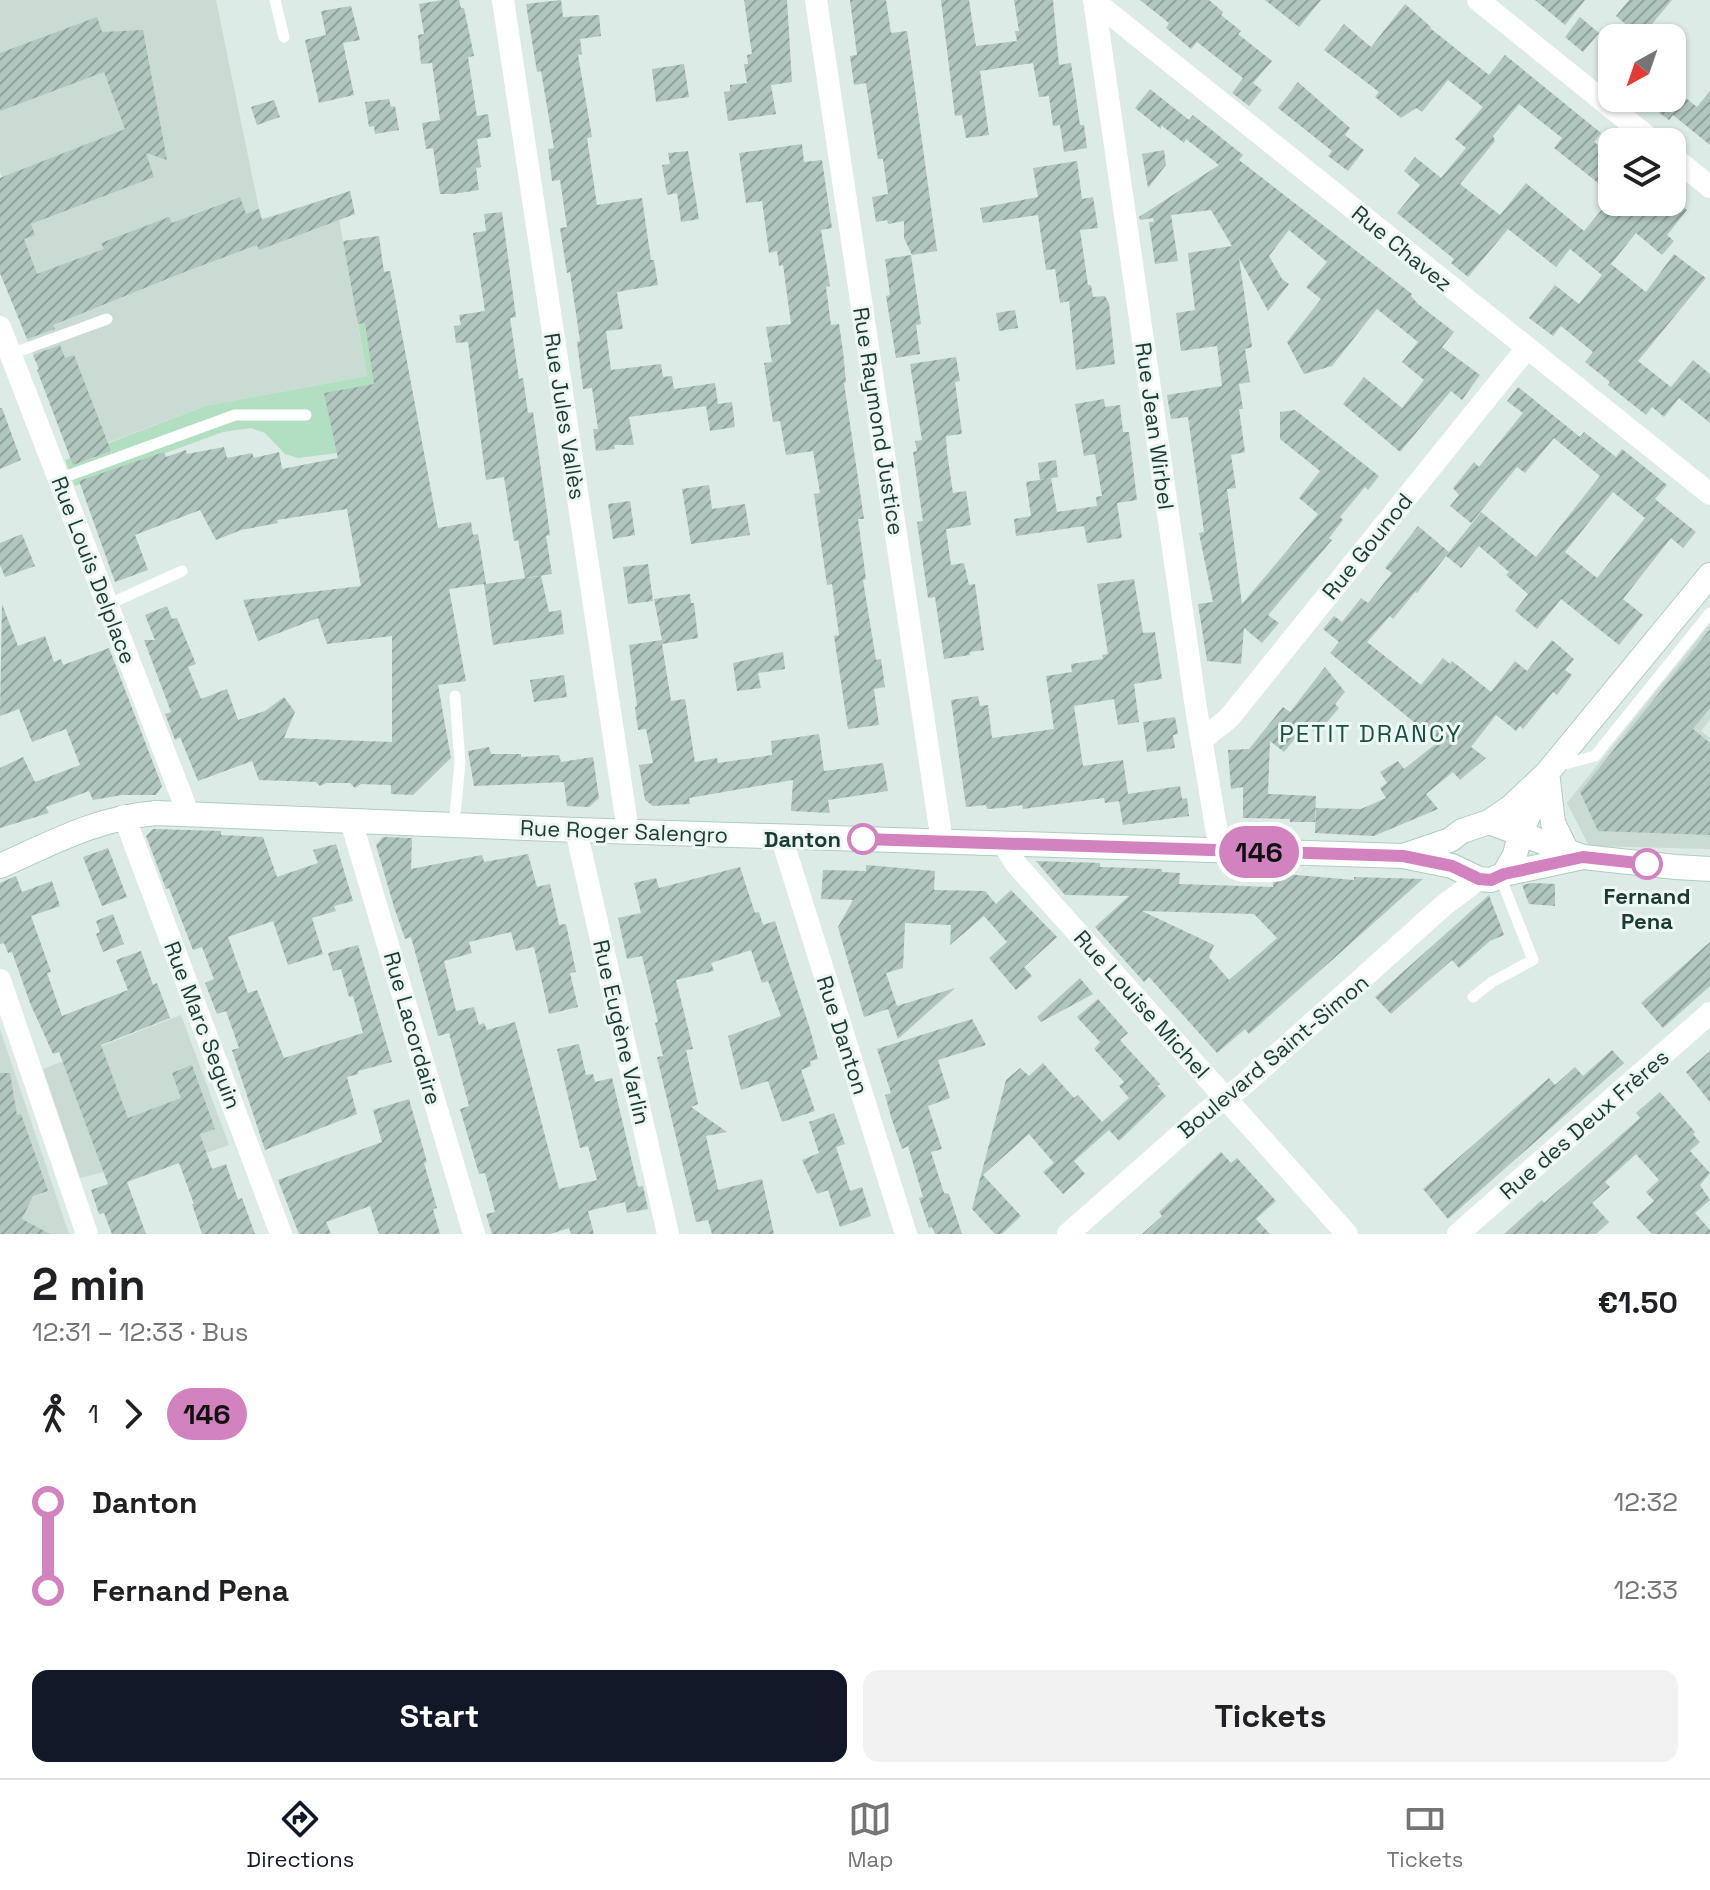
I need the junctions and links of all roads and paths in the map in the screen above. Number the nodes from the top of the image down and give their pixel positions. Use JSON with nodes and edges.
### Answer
{"nodes":[{"id":1,"x":275,"y":0,"type":"edge"},
{"id":2,"x":503,"y":0,"type":"edge"},
{"id":3,"x":816,"y":0,"type":"edge"},
{"id":4,"x":1094,"y":0,"type":"edge"},
{"id":5,"x":1478,"y":0,"type":"edge"},
{"id":6,"x":284,"y":37,"type":"dead end"},
{"id":7,"x":1637,"y":128,"type":"edge"},
{"id":8,"x":1686,"y":167,"type":"edge"},
{"id":9,"x":1710,"y":187,"type":"edge"},
{"id":10,"x":107,"y":319,"type":"dead end"},
{"id":11,"x":0,"y":327,"type":"edge"},
{"id":12,"x":1527,"y":348,"type":"junction"},
{"id":13,"x":11,"y":354,"type":"junction"},
{"id":14,"x":306,"y":415,"type":"dead end"},
{"id":15,"x":59,"y":479,"type":"junction"},
{"id":16,"x":1710,"y":494,"type":"edge"},
{"id":17,"x":182,"y":571,"type":"dead end"},
{"id":18,"x":1710,"y":575,"type":"edge"},
{"id":19,"x":107,"y":605,"type":"junction"},
{"id":20,"x":1710,"y":613,"type":"edge"},
{"id":21,"x":455,"y":696,"type":"dead end"},
{"id":22,"x":1203,"y":739,"type":"junction"},
{"id":23,"x":1550,"y":770,"type":"junction"},
{"id":24,"x":188,"y":813,"type":"junction"},
{"id":25,"x":124,"y":816,"type":"junction"},
{"id":26,"x":351,"y":821,"type":"junction"},
{"id":27,"x":1489,"y":822,"type":"junction"},
{"id":28,"x":454,"y":825,"type":"junction"},
{"id":29,"x":576,"y":830,"type":"junction"},
{"id":30,"x":628,"y":831,"type":"junction"},
{"id":31,"x":1520,"y":834,"type":"junction"},
{"id":32,"x":781,"y":836,"type":"junction"},
{"id":33,"x":1450,"y":840,"type":"junction"},
{"id":34,"x":942,"y":842,"type":"junction"},
{"id":35,"x":1004,"y":844,"type":"junction"},
{"id":36,"x":1220,"y":851,"type":"junction"},
{"id":37,"x":1575,"y":854,"type":"junction"},
{"id":38,"x":1403,"y":856,"type":"junction"},
{"id":39,"x":0,"y":866,"type":"edge"},
{"id":40,"x":1452,"y":866,"type":"junction"},
{"id":41,"x":1710,"y":869,"type":"edge"},
{"id":42,"x":1494,"y":876,"type":"junction"},
{"id":43,"x":0,"y":980,"type":"edge"},
{"id":44,"x":1473,"y":997,"type":"dead end"},
{"id":45,"x":1710,"y":1013,"type":"edge"},
{"id":46,"x":1225,"y":1099,"type":"junction"},
{"id":47,"x":87,"y":1234,"type":"edge"},
{"id":48,"x":281,"y":1234,"type":"edge"},
{"id":49,"x":474,"y":1234,"type":"edge"},
{"id":50,"x":668,"y":1234,"type":"edge"},
{"id":51,"x":906,"y":1234,"type":"edge"},
{"id":52,"x":1068,"y":1234,"type":"edge"},
{"id":53,"x":1347,"y":1234,"type":"edge"},
{"id":54,"x":1458,"y":1234,"type":"edge"}],
"edges":[{"from":1,"to":6,"type":"lane"},
{"from":2,"to":30,"type":"street","name":"Rue Jules Vallès"},
{"from":3,"to":34,"type":"street","name":"Rue Raymond Justice"},
{"from":4,"to":12,"type":"street","name":"Rue Chavez"},
{"from":4,"to":22,"type":"street","name":"Rue Jean Wirbel"},
{"from":5,"to":7,"type":"street"},
{"from":8,"to":9,"type":"street"},
{"from":10,"to":13,"type":"lane"},
{"from":11,"to":13,"type":"street","name":"Rue Louis Delplace"},
{"from":12,"to":16,"type":"street","name":"Rue Chavez"},
{"from":12,"to":22,"type":"street","name":"Rue Gounod"},
{"from":13,"to":15,"type":"street","name":"Rue Louis Delplace"},
{"from":14,"to":15,"type":"lane"},
{"from":15,"to":19,"type":"street","name":"Rue Louis Delplace"},
{"from":17,"to":19,"type":"lane"},
{"from":18,"to":23,"type":"main road"},
{"from":19,"to":24,"type":"street","name":"Rue Louis Delplace"},
{"from":20,"to":23,"type":"lane"},
{"from":21,"to":28,"type":"lane"},
{"from":22,"to":36,"type":"street","name":"Rue Jean Wirbel"},
{"from":23,"to":27,"type":"main road"},
{"from":23,"to":31,"type":"main road"},
{"from":23,"to":37,"type":"main road"},
{"from":24,"to":25,"type":"main road","name":"Rue Roger Salengro"},
{"from":24,"to":26,"type":"main road","name":"Rue Roger Salengro"},
{"from":25,"to":39,"type":"main road","name":"Rue Roger Salengro"},
{"from":25,"to":48,"type":"street","name":"Rue Marc Seguin"},
{"from":26,"to":28,"type":"main road","name":"Rue Roger Salengro"},
{"from":26,"to":49,"type":"street","name":"Rue Lacordaire"},
{"from":27,"to":31,"type":"main road"},
{"from":27,"to":33,"type":"main road"},
{"from":28,"to":29,"type":"main road","name":"Rue Roger Salengro"},
{"from":29,"to":30,"type":"main road","name":"Rue Roger Salengro"},
{"from":29,"to":50,"type":"street","name":"Rue Eugène Varlin"},
{"from":30,"to":32,"type":"main road","name":"Rue Roger Salengro"},
{"from":31,"to":37,"type":"main road"},
{"from":31,"to":42,"type":"main road"},
{"from":32,"to":34,"type":"main road","name":"Rue Roger Salengro"},
{"from":32,"to":51,"type":"street","name":"Rue Danton"},
{"from":33,"to":38,"type":"main road","name":"Rue Roger Salengro"},
{"from":33,"to":40,"type":"main road"},
{"from":34,"to":35,"type":"main road","name":"Rue Roger Salengro"},
{"from":35,"to":36,"type":"main road","name":"Rue Roger Salengro"},
{"from":35,"to":46,"type":"street","name":"Rue Louise Michel"},
{"from":36,"to":38,"type":"main road","name":"Rue Roger Salengro"},
{"from":37,"to":41,"type":"main road"},
{"from":37,"to":42,"type":"main road"},
{"from":38,"to":40,"type":"main road","name":"Rue Roger Salengro"},
{"from":40,"to":42,"type":"main road"},
{"from":42,"to":44,"type":"lane"},
{"from":42,"to":46,"type":"street","name":"Boulevard Saint-Simon"},
{"from":43,"to":47,"type":"street"},
{"from":45,"to":54,"type":"street","name":"Rue des Deux Frères"},
{"from":46,"to":52,"type":"street","name":"Boulevard Saint-Simon"},
{"from":46,"to":53,"type":"street","name":"Rue Louise Michel"}]}
